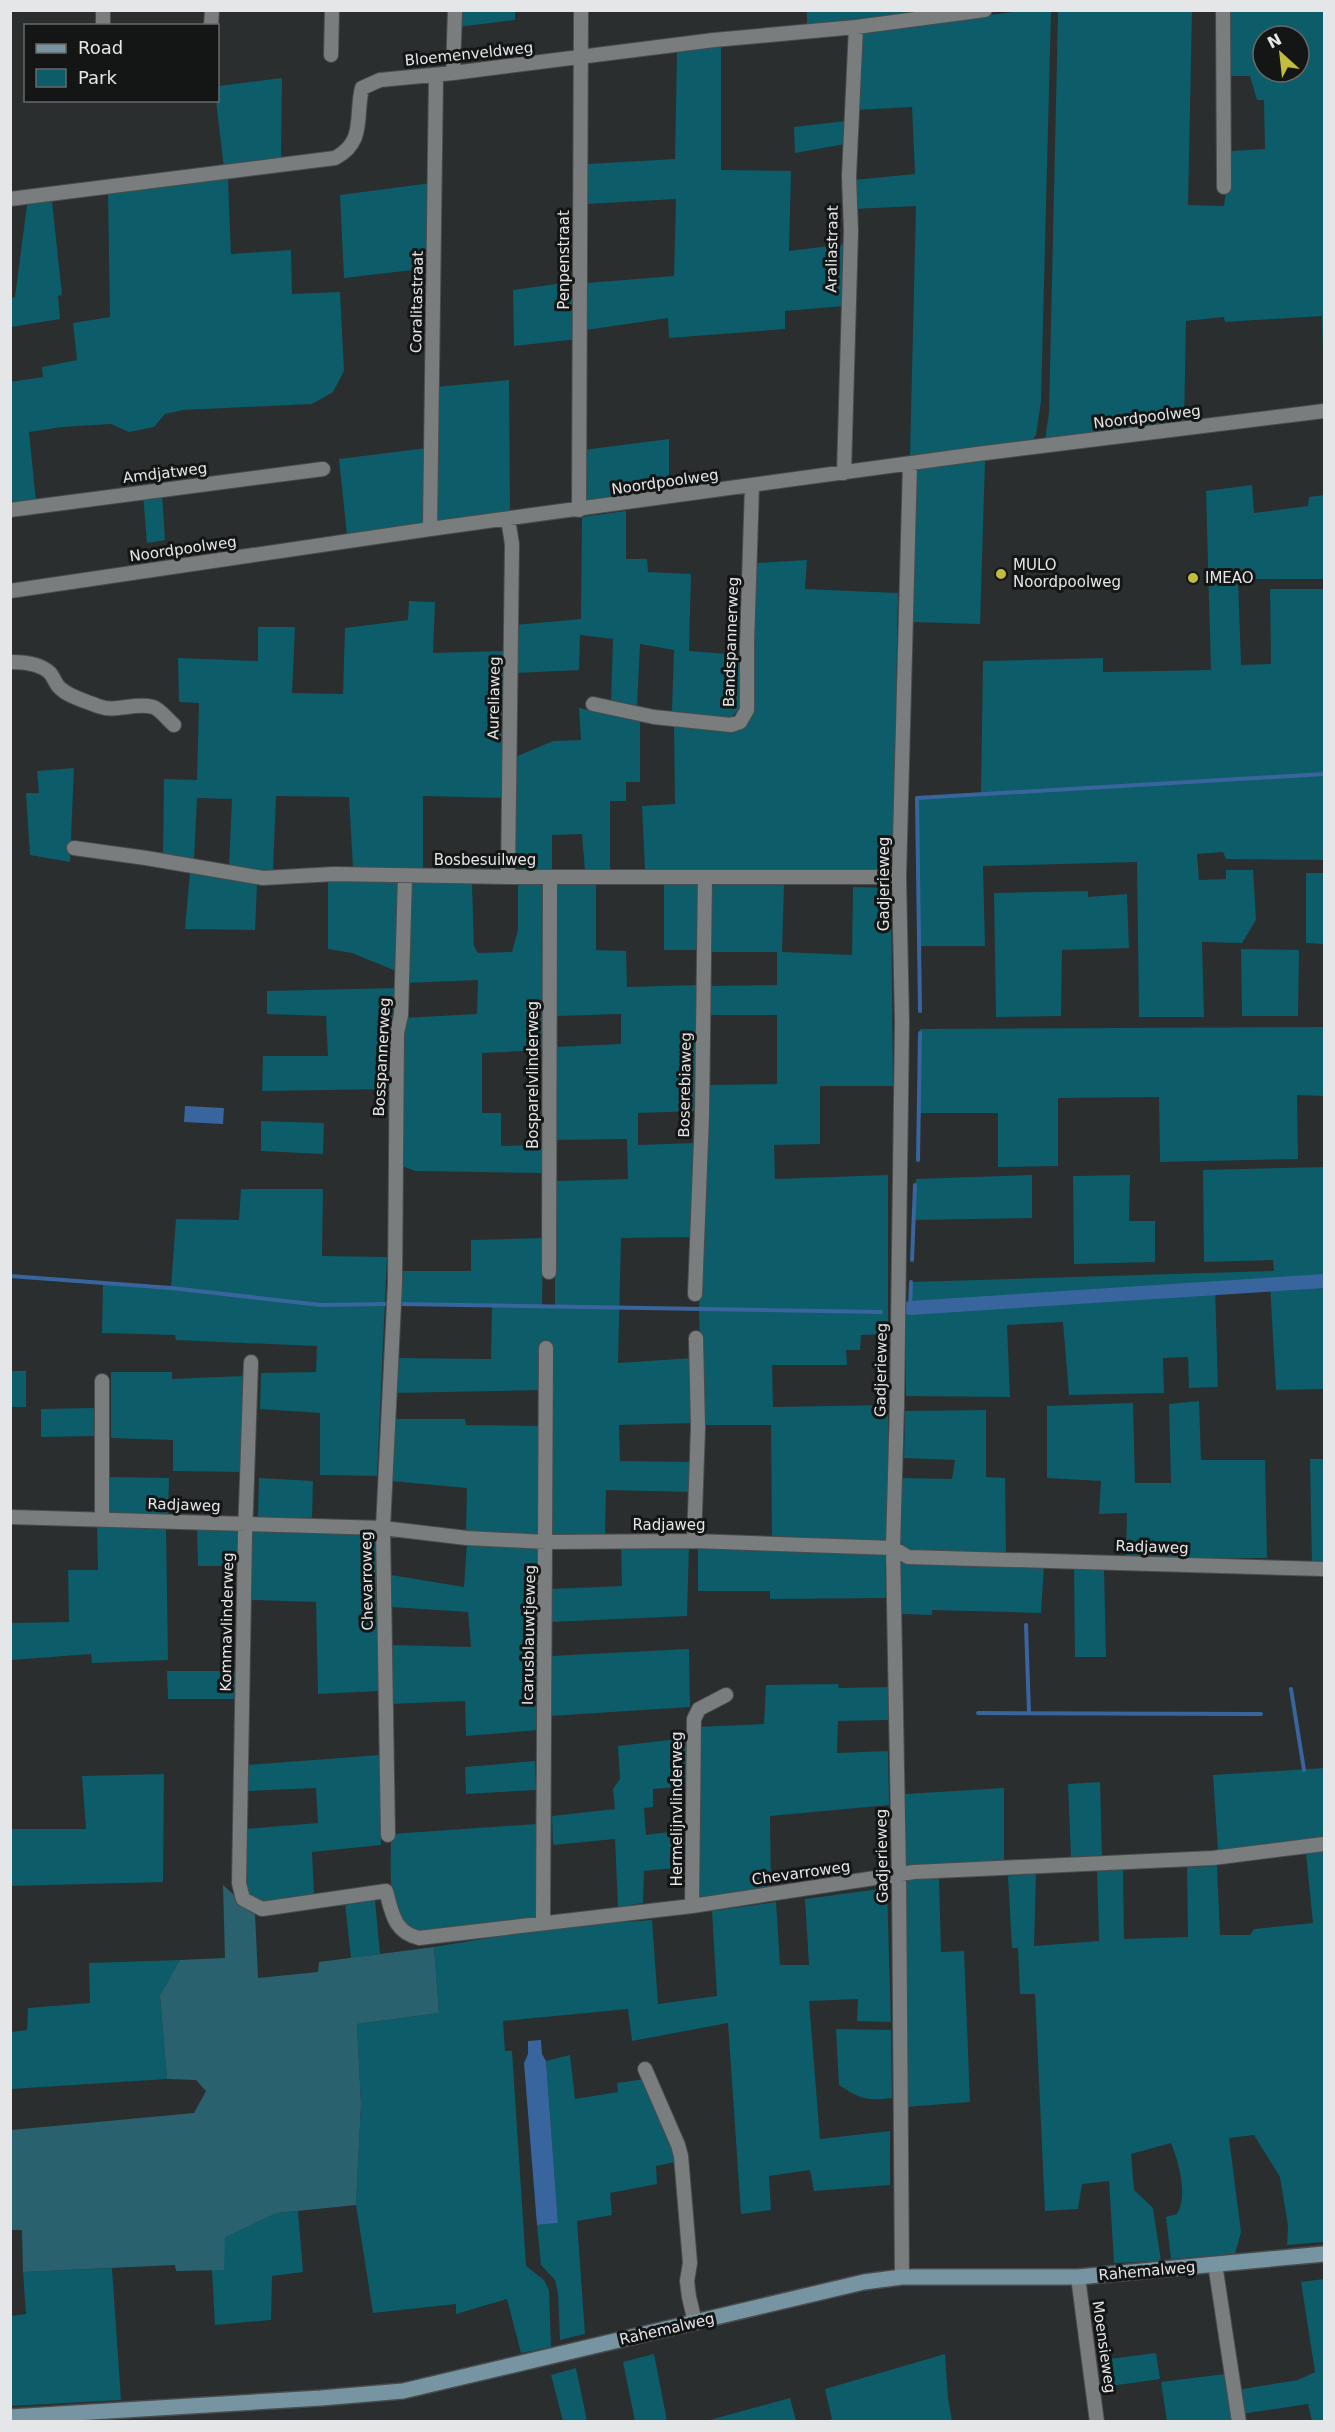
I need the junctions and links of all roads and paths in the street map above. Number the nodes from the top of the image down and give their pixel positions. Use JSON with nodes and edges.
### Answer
{"nodes":[{"id":1,"x":332,"y":10,"type":"edge"},
{"id":2,"x":455,"y":10,"type":"edge"},
{"id":3,"x":581,"y":10,"type":"edge"},
{"id":4,"x":986,"y":10,"type":"edge"},
{"id":5,"x":1223,"y":10,"type":"edge"},
{"id":6,"x":856,"y":27,"type":"junction"},
{"id":7,"x":331,"y":55,"type":"dead end"},
{"id":8,"x":582,"y":57,"type":"junction"},
{"id":9,"x":453,"y":74,"type":"junction"},
{"id":10,"x":436,"y":75,"type":"junction"},
{"id":11,"x":1224,"y":187,"type":"dead end"},
{"id":12,"x":10,"y":199,"type":"edge"},
{"id":13,"x":1324,"y":411,"type":"edge"},
{"id":14,"x":910,"y":464,"type":"junction"},
{"id":15,"x":323,"y":470,"type":"dead end"},
{"id":16,"x":844,"y":473,"type":"junction"},
{"id":17,"x":752,"y":486,"type":"junction"},
{"id":18,"x":10,"y":510,"type":"edge"},
{"id":19,"x":579,"y":510,"type":"junction"},
{"id":20,"x":508,"y":519,"type":"junction"},
{"id":21,"x":430,"y":530,"type":"junction"},
{"id":22,"x":10,"y":591,"type":"edge"},
{"id":23,"x":10,"y":662,"type":"edge"},
{"id":24,"x":593,"y":704,"type":"dead end"},
{"id":25,"x":174,"y":725,"type":"dead end"},
{"id":26,"x":74,"y":848,"type":"dead end"},
{"id":27,"x":405,"y":877,"type":"junction"},
{"id":28,"x":508,"y":877,"type":"junction"},
{"id":29,"x":550,"y":877,"type":"junction"},
{"id":30,"x":705,"y":877,"type":"junction"},
{"id":31,"x":899,"y":877,"type":"junction"},
{"id":32,"x":549,"y":1272,"type":"dead end"},
{"id":33,"x":694,"y":1294,"type":"dead end"},
{"id":34,"x":393,"y":1327,"type":"joint"},
{"id":35,"x":696,"y":1338,"type":"dead end"},
{"id":36,"x":546,"y":1348,"type":"dead end"},
{"id":37,"x":251,"y":1362,"type":"dead end"},
{"id":38,"x":102,"y":1381,"type":"dead end"},
{"id":39,"x":10,"y":1517,"type":"edge"},
{"id":40,"x":102,"y":1518,"type":"junction"},
{"id":41,"x":247,"y":1523,"type":"junction"},
{"id":42,"x":383,"y":1528,"type":"junction"},
{"id":43,"x":694,"y":1541,"type":"junction"},
{"id":44,"x":547,"y":1542,"type":"junction"},
{"id":45,"x":892,"y":1548,"type":"junction"},
{"id":46,"x":1324,"y":1569,"type":"edge"},
{"id":47,"x":726,"y":1695,"type":"dead end"},
{"id":48,"x":388,"y":1835,"type":"dead end"},
{"id":49,"x":1324,"y":1844,"type":"edge"},
{"id":50,"x":899,"y":1876,"type":"junction"},
{"id":51,"x":386,"y":1891,"type":"joint"},
{"id":52,"x":692,"y":1906,"type":"junction"},
{"id":53,"x":543,"y":1922,"type":"junction"},
{"id":54,"x":645,"y":2069,"type":"dead end"},
{"id":55,"x":1324,"y":2254,"type":"edge"},
{"id":56,"x":1215,"y":2264,"type":"junction"},
{"id":57,"x":902,"y":2277,"type":"junction"},
{"id":58,"x":1078,"y":2277,"type":"junction"},
{"id":59,"x":694,"y":2322,"type":"junction"},
{"id":60,"x":10,"y":2418,"type":"edge"},
{"id":61,"x":1097,"y":2421,"type":"edge"},
{"id":62,"x":1239,"y":2421,"type":"edge"}],
"edges":[{"from":1,"to":7,"type":"street"},
{"from":2,"to":9,"type":"street"},
{"from":3,"to":8,"type":"street","name":"Penpenstraat"},
{"from":4,"to":6,"type":"street","name":"Bloemenveldweg"},
{"from":5,"to":11,"type":"street"},
{"from":6,"to":8,"type":"street","name":"Bloemenveldweg"},
{"from":6,"to":16,"type":"street","name":"Araliastraat"},
{"from":8,"to":9,"type":"street","name":"Bloemenveldweg"},
{"from":8,"to":19,"type":"street","name":"Penpenstraat"},
{"from":9,"to":10,"type":"street","name":"Bloemenveldweg"},
{"from":10,"to":12,"type":"street","name":"Bloemenveldweg"},
{"from":10,"to":21,"type":"street","name":"Coralitastraat"},
{"from":13,"to":14,"type":"street","name":"Noordpoolweg"},
{"from":14,"to":16,"type":"street","name":"Noordpoolweg"},
{"from":14,"to":31,"type":"street","name":"Gadjerieweg"},
{"from":15,"to":18,"type":"street","name":"Amdjatweg"},
{"from":16,"to":17,"type":"street","name":"Noordpoolweg"},
{"from":17,"to":19,"type":"street","name":"Noordpoolweg"},
{"from":17,"to":24,"type":"street","name":"Bandspannerweg"},
{"from":19,"to":20,"type":"street","name":"Noordpoolweg"},
{"from":20,"to":21,"type":"street","name":"Noordpoolweg"},
{"from":20,"to":28,"type":"street","name":"Aureliaweg"},
{"from":21,"to":22,"type":"street","name":"Noordpoolweg"},
{"from":23,"to":25,"type":"street"},
{"from":26,"to":27,"type":"street","name":"Bosbesuilweg"},
{"from":27,"to":28,"type":"street","name":"Bosbesuilweg"},
{"from":27,"to":34,"type":"street","name":"Bosspannerweg"},
{"from":28,"to":29,"type":"street","name":"Bosbesuilweg"},
{"from":29,"to":30,"type":"street","name":"Bosbesuilweg"},
{"from":29,"to":32,"type":"street","name":"Bosparelvlinderweg"},
{"from":30,"to":31,"type":"street","name":"Bosbesuilweg"},
{"from":30,"to":33,"type":"street","name":"Boserebiaweg"},
{"from":31,"to":45,"type":"street","name":"Gadjerieweg"},
{"from":34,"to":42,"type":"street","name":"Chevarroweg"},
{"from":35,"to":43,"type":"street"},
{"from":36,"to":44,"type":"street","name":"Icarusblauwtjeweg"},
{"from":37,"to":41,"type":"street","name":"Kommavlinderweg"},
{"from":38,"to":40,"type":"street"},
{"from":39,"to":40,"type":"street","name":"Radjaweg"},
{"from":40,"to":41,"type":"street","name":"Radjaweg"},
{"from":41,"to":42,"type":"street","name":"Radjaweg"},
{"from":41,"to":51,"type":"street","name":"Kommavlinderweg"},
{"from":42,"to":44,"type":"street","name":"Radjaweg"},
{"from":42,"to":48,"type":"street","name":"Chevarroweg"},
{"from":43,"to":44,"type":"street","name":"Radjaweg"},
{"from":43,"to":45,"type":"street","name":"Radjaweg"},
{"from":44,"to":53,"type":"street","name":"Icarusblauwtjeweg"},
{"from":45,"to":46,"type":"street","name":"Radjaweg"},
{"from":45,"to":50,"type":"street","name":"Gadjerieweg"},
{"from":47,"to":52,"type":"street","name":"Hermelijnvlinderweg"},
{"from":49,"to":50,"type":"street","name":"Chevarroweg"},
{"from":50,"to":52,"type":"street","name":"Chevarroweg"},
{"from":50,"to":57,"type":"street","name":"Gadjerieweg"},
{"from":51,"to":53,"type":"street","name":"Chevarroweg"},
{"from":52,"to":53,"type":"street","name":"Chevarroweg"},
{"from":54,"to":59,"type":"street"},
{"from":55,"to":56,"type":"street","name":"Rahemalweg"},
{"from":56,"to":58,"type":"street","name":"Rahemalweg"},
{"from":56,"to":62,"type":"street"},
{"from":57,"to":58,"type":"street","name":"Rahemalweg"},
{"from":57,"to":59,"type":"street","name":"Rahemalweg"},
{"from":58,"to":61,"type":"street","name":"Moensieweg"},
{"from":59,"to":60,"type":"street","name":"Rahemalweg"}]}
